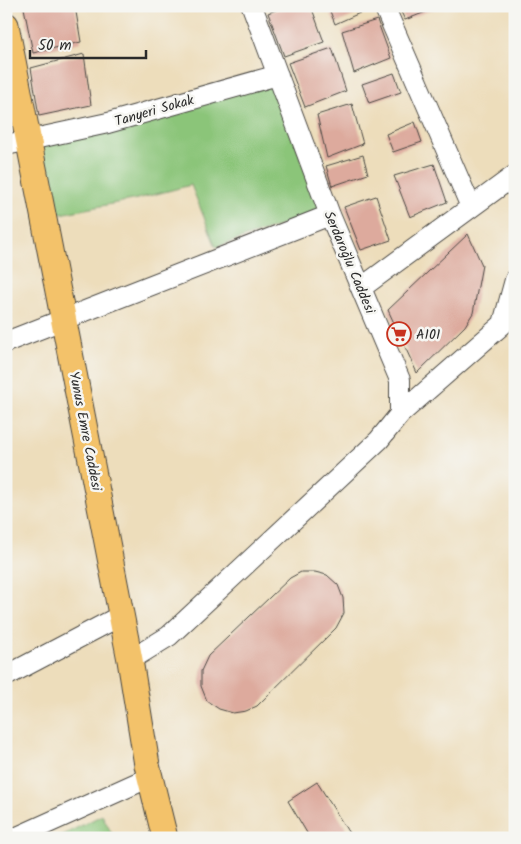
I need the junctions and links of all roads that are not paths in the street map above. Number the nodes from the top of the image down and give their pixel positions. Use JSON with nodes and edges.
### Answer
{"nodes":[{"id":1,"x":252,"y":6,"type":"edge"},
{"id":2,"x":384,"y":6,"type":"edge"},
{"id":3,"x":6,"y":25,"type":"edge"},
{"id":4,"x":278,"y":75,"type":"junction"},
{"id":5,"x":18,"y":143,"type":"edge"},
{"id":6,"x":515,"y":175,"type":"edge"},
{"id":7,"x":471,"y":207,"type":"junction"},
{"id":8,"x":330,"y":216,"type":"junction"},
{"id":9,"x":515,"y":280,"type":"edge"},
{"id":10,"x":361,"y":288,"type":"junction"},
{"id":11,"x":64,"y":320,"type":"junction"},
{"id":12,"x":6,"y":342,"type":"edge"},
{"id":13,"x":400,"y":414,"type":"junction"},
{"id":14,"x":122,"y":615,"type":"junction"},
{"id":15,"x":130,"y":660,"type":"junction"},
{"id":16,"x":6,"y":676,"type":"edge"},
{"id":17,"x":150,"y":777,"type":"junction"},
{"id":18,"x":15,"y":838,"type":"edge"},
{"id":19,"x":165,"y":838,"type":"edge"}],
"edges":[{"from":1,"to":4,"type":"street","name":"Serdaroğlu Caddesi"},
{"from":2,"to":7,"type":"street"},
{"from":3,"to":5,"type":"main road","name":"Yunus Emre Caddesi"},
{"from":4,"to":5,"type":"street","name":"Tanyeri Sokak"},
{"from":4,"to":8,"type":"street","name":"Serdaroğlu Caddesi"},
{"from":5,"to":11,"type":"main road","name":"Yunus Emre Caddesi"},
{"from":6,"to":7,"type":"street"},
{"from":7,"to":10,"type":"street"},
{"from":8,"to":10,"type":"street","name":"Serdaroğlu Caddesi"},
{"from":8,"to":11,"type":"street"},
{"from":9,"to":13,"type":"street"},
{"from":10,"to":13,"type":"street","name":"Serdaroğlu Caddesi"},
{"from":11,"to":12,"type":"street"},
{"from":11,"to":14,"type":"main road","name":"Yunus Emre Caddesi"},
{"from":13,"to":15,"type":"street"},
{"from":14,"to":15,"type":"main road","name":"Yunus Emre Caddesi"},
{"from":14,"to":16,"type":"street"},
{"from":15,"to":17,"type":"main road","name":"Yunus Emre Caddesi"},
{"from":17,"to":18,"type":"street"},
{"from":17,"to":19,"type":"main road","name":"Yunus Emre Caddesi"}]}
